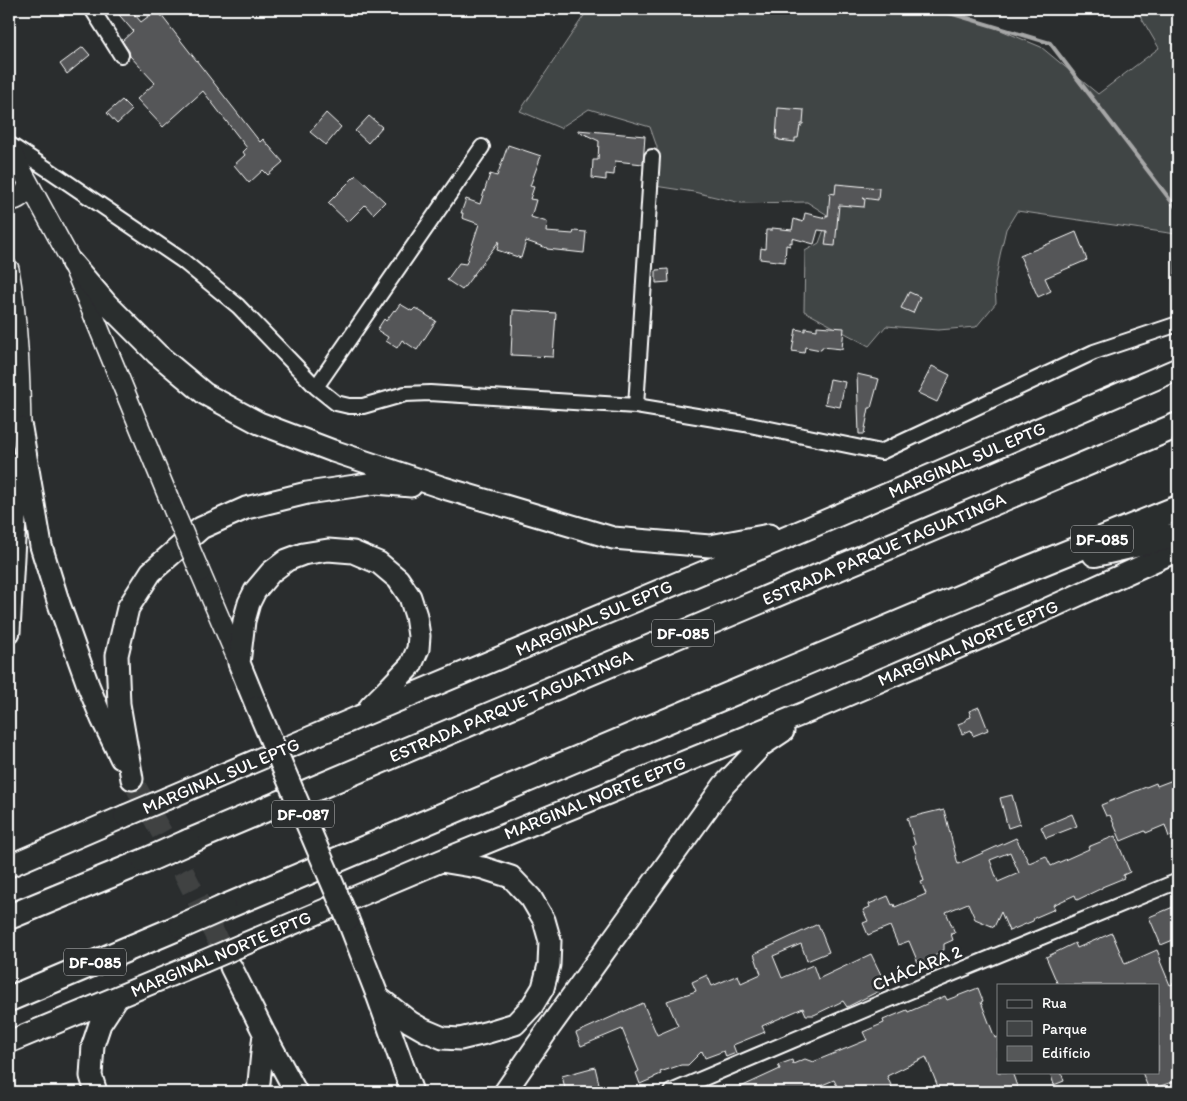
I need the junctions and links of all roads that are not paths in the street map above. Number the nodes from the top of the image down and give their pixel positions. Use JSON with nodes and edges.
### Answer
{"nodes":[{"id":1,"x":92,"y":9,"type":"edge"},
{"id":2,"x":121,"y":55,"type":"dead end"},
{"id":3,"x":9,"y":146,"type":"edge"},
{"id":4,"x":482,"y":147,"type":"dead end"},
{"id":5,"x":652,"y":157,"type":"dead end"},
{"id":6,"x":28,"y":184,"type":"junction"},
{"id":7,"x":9,"y":201,"type":"edge"},
{"id":8,"x":72,"y":263,"type":"junction"},
{"id":9,"x":9,"y":269,"type":"edge"},
{"id":10,"x":1178,"y":324,"type":"edge"},
{"id":11,"x":1178,"y":369,"type":"edge"},
{"id":12,"x":316,"y":387,"type":"junction"},
{"id":13,"x":636,"y":406,"type":"junction"},
{"id":14,"x":1178,"y":425,"type":"edge"},
{"id":15,"x":21,"y":428,"type":"junction"},
{"id":16,"x":444,"y":488,"type":"junction"},
{"id":17,"x":1178,"y":508,"type":"edge"},
{"id":18,"x":811,"y":527,"type":"junction"},
{"id":19,"x":1178,"y":535,"type":"edge"},
{"id":20,"x":1178,"y":550,"type":"edge"},
{"id":21,"x":1025,"y":570,"type":"junction"},
{"id":22,"x":9,"y":632,"type":"edge"},
{"id":23,"x":239,"y":663,"type":"junction"},
{"id":24,"x":812,"y":710,"type":"junction"},
{"id":25,"x":361,"y":716,"type":"junction"},
{"id":26,"x":441,"y":861,"type":"junction"},
{"id":27,"x":9,"y":866,"type":"edge"},
{"id":28,"x":1178,"y":880,"type":"edge"},
{"id":29,"x":9,"y":918,"type":"edge"},
{"id":30,"x":231,"y":967,"type":"tunnel mouth"},
{"id":31,"x":378,"y":997,"type":"junction"},
{"id":32,"x":117,"y":998,"type":"junction"},
{"id":33,"x":9,"y":999,"type":"edge"},
{"id":34,"x":264,"y":1033,"type":"junction"},
{"id":35,"x":9,"y":1042,"type":"edge"},
{"id":36,"x":96,"y":1092,"type":"edge"},
{"id":37,"x":258,"y":1092,"type":"edge"},
{"id":38,"x":296,"y":1092,"type":"edge"},
{"id":39,"x":412,"y":1092,"type":"edge"},
{"id":40,"x":505,"y":1092,"type":"edge"},
{"id":41,"x":671,"y":1092,"type":"edge"}],
"edges":[{"from":1,"to":2,"type":"street"},
{"from":3,"to":6,"type":"main road"},
{"from":3,"to":12,"type":"street"},
{"from":4,"to":12,"type":"street"},
{"from":5,"to":13,"type":"street"},
{"from":6,"to":7,"type":"main road"},
{"from":6,"to":8,"type":"main road"},
{"from":8,"to":16,"type":"main road"},
{"from":8,"to":23,"type":"main road","bridge":true},
{"from":9,"to":15,"type":"main road"},
{"from":10,"to":13,"type":"street"},
{"from":11,"to":18,"type":"main road","name":"MARGINAL SUL EPTG"},
{"from":12,"to":13,"type":"street"},
{"from":14,"to":29,"type":"highway","name":"ESTRADA PARQUE TAGUATINGA","number":"DF-085","bridge":true},
{"from":15,"to":16,"type":"main road"},
{"from":15,"to":22,"type":"main road"},
{"from":16,"to":18,"type":"main road"},
{"from":17,"to":21,"type":"highway","number":"DF-085"},
{"from":18,"to":25,"type":"main road","name":"MARGINAL SUL EPTG"},
{"from":19,"to":21,"type":"highway"},
{"from":20,"to":24,"type":"main road","name":"MARGINAL NORTE EPTG"},
{"from":21,"to":33,"type":"highway","number":"DF-085","bridge":true},
{"from":23,"to":25,"type":"main road"},
{"from":23,"to":31,"type":"main road","number":"DF-087","bridge":true},
{"from":24,"to":26,"type":"main road","name":"MARGINAL NORTE EPTG"},
{"from":24,"to":40,"type":"main road"},
{"from":25,"to":27,"type":"main road","name":"MARGINAL SUL EPTG","bridge":true},
{"from":26,"to":31,"type":"main road"},
{"from":26,"to":32,"type":"main road","name":"MARGINAL NORTE EPTG","bridge":true},
{"from":28,"to":41,"type":"street","name":"CHÁCARA 2"},
{"from":30,"to":34,"type":"main road"},
{"from":31,"to":39,"type":"main road","number":"DF-087"},
{"from":32,"to":35,"type":"main road","name":"MARGINAL NORTE EPTG"},
{"from":32,"to":36,"type":"main road"},
{"from":34,"to":37,"type":"main road"},
{"from":34,"to":38,"type":"main road"}]}
